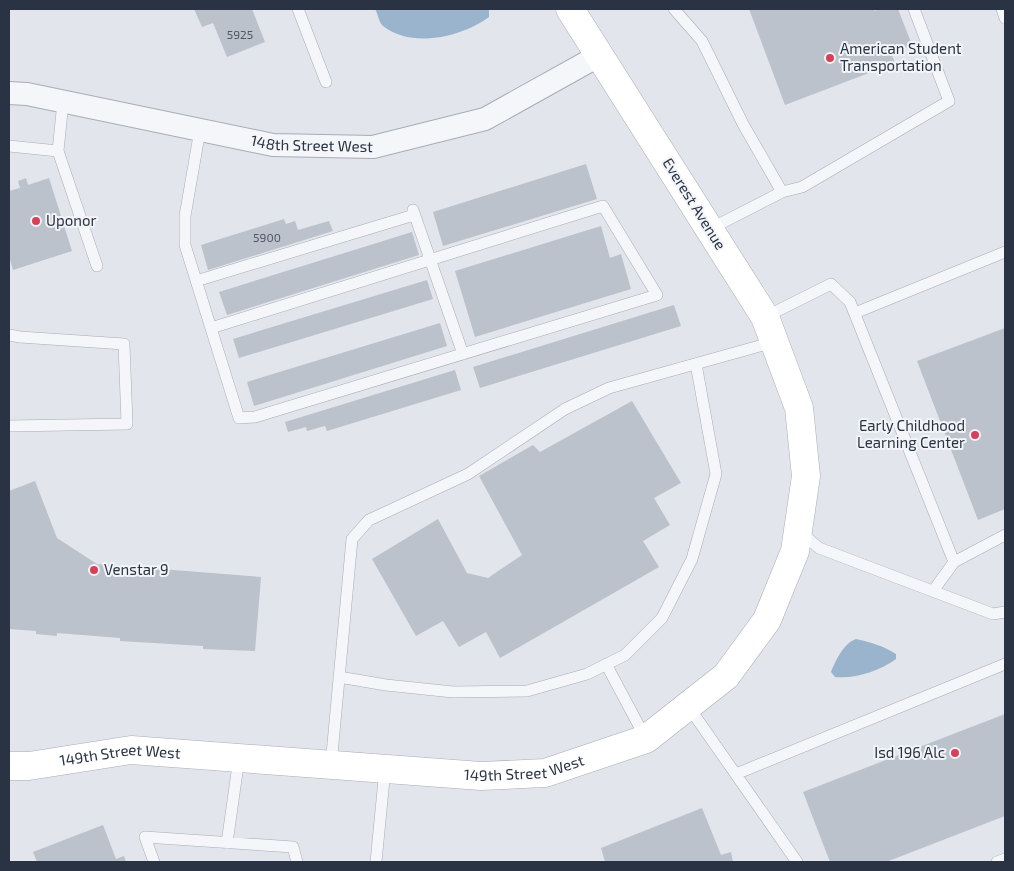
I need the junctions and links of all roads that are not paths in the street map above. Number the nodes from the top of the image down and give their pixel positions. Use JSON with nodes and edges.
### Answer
{"nodes":[{"id":1,"x":298,"y":9,"type":"edge"},
{"id":2,"x":570,"y":9,"type":"edge"},
{"id":3,"x":674,"y":9,"type":"edge"},
{"id":4,"x":914,"y":9,"type":"edge"},
{"id":5,"x":1002,"y":9,"type":"edge"},
{"id":6,"x":1005,"y":18,"type":"edge"},
{"id":7,"x":600,"y":54,"type":"junction"},
{"id":8,"x":326,"y":82,"type":"dead end"},
{"id":9,"x":9,"y":93,"type":"edge"},
{"id":10,"x":63,"y":102,"type":"junction"},
{"id":11,"x":200,"y":130,"type":"junction"},
{"id":12,"x":9,"y":146,"type":"edge"},
{"id":13,"x":58,"y":151,"type":"junction"},
{"id":14,"x":782,"y":192,"type":"junction"},
{"id":15,"x":710,"y":230,"type":"junction"},
{"id":16,"x":1005,"y":252,"type":"edge"},
{"id":17,"x":430,"y":260,"type":"junction"},
{"id":18,"x":97,"y":266,"type":"dead end"},
{"id":19,"x":196,"y":281,"type":"junction"},
{"id":20,"x":855,"y":314,"type":"junction"},
{"id":21,"x":765,"y":317,"type":"junction"},
{"id":22,"x":211,"y":328,"type":"junction"},
{"id":23,"x":9,"y":335,"type":"edge"},
{"id":24,"x":774,"y":342,"type":"junction"},
{"id":25,"x":463,"y":354,"type":"junction"},
{"id":26,"x":696,"y":364,"type":"junction"},
{"id":27,"x":799,"y":408,"type":"joint"},
{"id":28,"x":9,"y":426,"type":"edge"},
{"id":29,"x":798,"y":530,"type":"junction"},
{"id":30,"x":1005,"y":535,"type":"edge"},
{"id":31,"x":954,"y":562,"type":"junction"},
{"id":32,"x":932,"y":591,"type":"junction"},
{"id":33,"x":1005,"y":612,"type":"edge"},
{"id":34,"x":606,"y":664,"type":"junction"},
{"id":35,"x":1005,"y":664,"type":"edge"},
{"id":36,"x":339,"y":677,"type":"junction"},
{"id":37,"x":688,"y":706,"type":"junction"},
{"id":38,"x":646,"y":739,"type":"junction"},
{"id":39,"x":239,"y":758,"type":"junction"},
{"id":40,"x":331,"y":765,"type":"junction"},
{"id":41,"x":9,"y":766,"type":"edge"},
{"id":42,"x":385,"y":769,"type":"junction"},
{"id":43,"x":736,"y":774,"type":"junction"},
{"id":44,"x":226,"y":843,"type":"junction"},
{"id":45,"x":1005,"y":859,"type":"edge"},
{"id":46,"x":154,"y":862,"type":"edge"},
{"id":47,"x":297,"y":862,"type":"edge"},
{"id":48,"x":376,"y":862,"type":"edge"},
{"id":49,"x":797,"y":862,"type":"edge"},
{"id":50,"x":997,"y":862,"type":"edge"}],
"edges":[{"from":1,"to":8,"type":"lane"},
{"from":2,"to":7,"type":"street","name":"Everest Avenue"},
{"from":3,"to":14,"type":"lane"},
{"from":4,"to":14,"type":"lane"},
{"from":5,"to":6,"type":"lane"},
{"from":7,"to":11,"type":"street","name":"148th Street West"},
{"from":7,"to":15,"type":"street","name":"Everest Avenue"},
{"from":9,"to":10,"type":"street","name":"148th Street West"},
{"from":10,"to":11,"type":"street","name":"148th Street West"},
{"from":10,"to":13,"type":"lane"},
{"from":11,"to":19,"type":"lane"},
{"from":12,"to":13,"type":"lane"},
{"from":13,"to":18,"type":"lane"},
{"from":14,"to":15,"type":"lane"},
{"from":15,"to":21,"type":"street","name":"Everest Avenue"},
{"from":16,"to":20,"type":"lane"},
{"from":17,"to":19,"type":"lane"},
{"from":17,"to":22,"type":"lane"},
{"from":17,"to":25,"type":"lane"},
{"from":17,"to":25,"type":"lane"},
{"from":19,"to":22,"type":"lane"},
{"from":20,"to":21,"type":"lane"},
{"from":20,"to":31,"type":"lane"},
{"from":21,"to":24,"type":"street","name":"Everest Avenue"},
{"from":22,"to":25,"type":"lane"},
{"from":23,"to":28,"type":"lane"},
{"from":24,"to":26,"type":"lane"},
{"from":24,"to":27,"type":"street","name":"Everest Avenue"},
{"from":26,"to":34,"type":"lane"},
{"from":26,"to":36,"type":"lane"},
{"from":27,"to":29,"type":"street","name":"149th Street West"},
{"from":29,"to":32,"type":"lane"},
{"from":29,"to":37,"type":"street","name":"149th Street West"},
{"from":30,"to":31,"type":"lane"},
{"from":31,"to":32,"type":"lane"},
{"from":32,"to":33,"type":"lane"},
{"from":34,"to":36,"type":"lane"},
{"from":34,"to":38,"type":"lane"},
{"from":35,"to":43,"type":"lane"},
{"from":36,"to":40,"type":"lane"},
{"from":37,"to":38,"type":"street","name":"149th Street West"},
{"from":37,"to":43,"type":"lane"},
{"from":38,"to":42,"type":"street","name":"149th Street West"},
{"from":39,"to":40,"type":"street","name":"149th Street West"},
{"from":39,"to":41,"type":"street","name":"149th Street West"},
{"from":39,"to":44,"type":"lane"},
{"from":40,"to":42,"type":"street","name":"149th Street West"},
{"from":42,"to":48,"type":"lane"},
{"from":43,"to":49,"type":"lane"},
{"from":44,"to":46,"type":"lane"},
{"from":44,"to":47,"type":"lane"},
{"from":45,"to":50,"type":"lane"}]}
